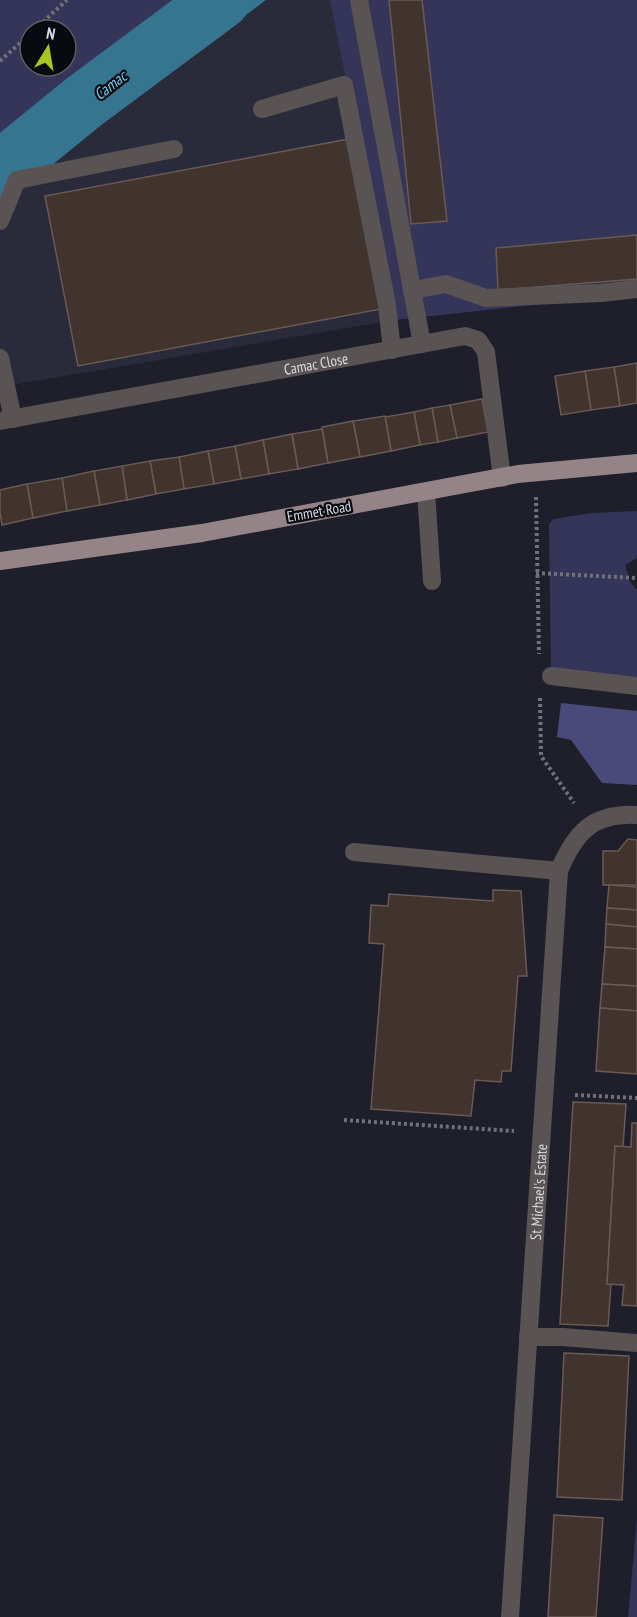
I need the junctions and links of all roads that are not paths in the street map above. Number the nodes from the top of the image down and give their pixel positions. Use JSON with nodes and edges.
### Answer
{"nodes":[{"id":1,"x":360,"y":0,"type":"edge"},
{"id":2,"x":262,"y":109,"type":"dead end"},
{"id":3,"x":174,"y":149,"type":"dead end"},
{"id":4,"x":0,"y":221,"type":"edge"},
{"id":5,"x":637,"y":289,"type":"edge"},
{"id":6,"x":413,"y":290,"type":"junction"},
{"id":7,"x":422,"y":344,"type":"junction"},
{"id":8,"x":392,"y":350,"type":"junction"},
{"id":9,"x":0,"y":358,"type":"edge"},
{"id":10,"x":6,"y":420,"type":"edge"},
{"id":11,"x":637,"y":463,"type":"edge"},
{"id":12,"x":502,"y":478,"type":"junction"},
{"id":13,"x":426,"y":492,"type":"junction"},
{"id":14,"x":0,"y":561,"type":"edge"},
{"id":15,"x":432,"y":581,"type":"dead end"},
{"id":16,"x":545,"y":670,"type":"road end"},
{"id":17,"x":637,"y":686,"type":"edge"},
{"id":18,"x":637,"y":815,"type":"edge"},
{"id":19,"x":354,"y":852,"type":"dead end"},
{"id":20,"x":559,"y":871,"type":"junction"},
{"id":21,"x":528,"y":1337,"type":"junction"},
{"id":22,"x":637,"y":1343,"type":"edge"},
{"id":23,"x":510,"y":1617,"type":"edge"}],
"edges":[{"from":1,"to":6,"type":"street"},
{"from":2,"to":8,"type":"street"},
{"from":3,"to":4,"type":"street"},
{"from":5,"to":6,"type":"street"},
{"from":6,"to":7,"type":"street"},
{"from":7,"to":8,"type":"street","name":"Camac Close"},
{"from":7,"to":12,"type":"street","name":"Camac Close"},
{"from":8,"to":10,"type":"street","name":"Camac Close"},
{"from":9,"to":10,"type":"street","name":"Camac Close"},
{"from":11,"to":12,"type":"main road","name":"Emmet Road"},
{"from":12,"to":13,"type":"main road","name":"Emmet Road"},
{"from":13,"to":14,"type":"main road","name":"Emmet Road"},
{"from":13,"to":15,"type":"street"},
{"from":16,"to":17,"type":"street"},
{"from":18,"to":20,"type":"street","name":"St Michael's Estate"},
{"from":19,"to":20,"type":"street"},
{"from":20,"to":21,"type":"street","name":"St Michael's Estate"},
{"from":21,"to":22,"type":"street"},
{"from":21,"to":23,"type":"street","name":"St Michael's Estate"}]}
